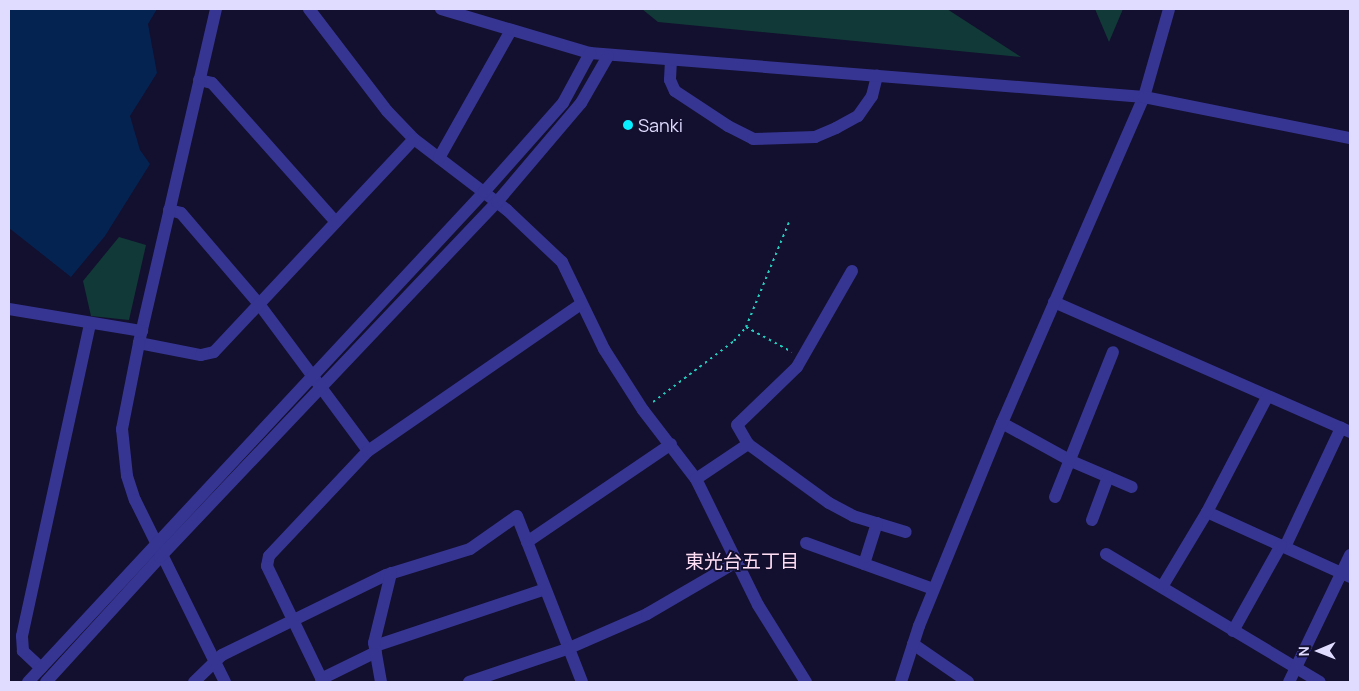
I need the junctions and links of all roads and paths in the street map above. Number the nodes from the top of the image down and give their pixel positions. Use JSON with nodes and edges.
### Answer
{"nodes":[{"id":1,"x":216,"y":9,"type":"edge"},
{"id":2,"x":309,"y":9,"type":"edge"},
{"id":3,"x":441,"y":9,"type":"edge"},
{"id":4,"x":1169,"y":9,"type":"edge"},
{"id":5,"x":511,"y":30,"type":"junction"},
{"id":6,"x":590,"y":54,"type":"junction"},
{"id":7,"x":608,"y":56,"type":"junction"},
{"id":8,"x":671,"y":60,"type":"junction"},
{"id":9,"x":877,"y":76,"type":"junction"},
{"id":10,"x":199,"y":80,"type":"junction"},
{"id":11,"x":1144,"y":98,"type":"junction"},
{"id":12,"x":1350,"y":138,"type":"edge"},
{"id":13,"x":414,"y":139,"type":"junction"},
{"id":14,"x":439,"y":158,"type":"junction"},
{"id":15,"x":484,"y":192,"type":"junction"},
{"id":16,"x":497,"y":202,"type":"junction"},
{"id":17,"x":169,"y":210,"type":"junction"},
{"id":18,"x":336,"y":222,"type":"junction"},
{"id":19,"x":789,"y":222,"type":"dead end"},
{"id":20,"x":852,"y":271,"type":"dead end"},
{"id":21,"x":1054,"y":302,"type":"junction"},
{"id":22,"x":259,"y":304,"type":"junction"},
{"id":23,"x":582,"y":304,"type":"junction"},
{"id":24,"x":9,"y":310,"type":"edge"},
{"id":25,"x":90,"y":323,"type":"junction"},
{"id":26,"x":746,"y":327,"type":"junction"},
{"id":27,"x":140,"y":337,"type":"junction"},
{"id":28,"x":1113,"y":352,"type":"dead end"},
{"id":29,"x":802,"y":358,"type":"junction"},
{"id":30,"x":314,"y":377,"type":"junction"},
{"id":31,"x":322,"y":388,"type":"junction"},
{"id":32,"x":1267,"y":397,"type":"junction"},
{"id":33,"x":643,"y":410,"type":"junction"},
{"id":34,"x":1002,"y":423,"type":"junction"},
{"id":35,"x":1346,"y":430,"type":"edge"},
{"id":36,"x":671,"y":444,"type":"junction"},
{"id":37,"x":748,"y":444,"type":"junction"},
{"id":38,"x":368,"y":451,"type":"junction"},
{"id":39,"x":1071,"y":461,"type":"junction"},
{"id":40,"x":1108,"y":477,"type":"junction"},
{"id":41,"x":696,"y":479,"type":"junction"},
{"id":42,"x":1132,"y":487,"type":"dead end"},
{"id":43,"x":1055,"y":497,"type":"dead end"},
{"id":44,"x":1207,"y":512,"type":"junction"},
{"id":45,"x":1092,"y":520,"type":"dead end"},
{"id":46,"x":877,"y":524,"type":"junction"},
{"id":47,"x":906,"y":532,"type":"dead end"},
{"id":48,"x":527,"y":542,"type":"junction"},
{"id":49,"x":806,"y":543,"type":"dead end"},
{"id":50,"x":1283,"y":546,"type":"junction"},
{"id":51,"x":157,"y":551,"type":"junction"},
{"id":52,"x":1106,"y":554,"type":"dead end"},
{"id":53,"x":1350,"y":554,"type":"edge"},
{"id":54,"x":738,"y":561,"type":"junction"},
{"id":55,"x":864,"y":564,"type":"junction"},
{"id":56,"x":392,"y":573,"type":"junction"},
{"id":57,"x":1346,"y":575,"type":"edge"},
{"id":58,"x":1162,"y":588,"type":"junction"},
{"id":59,"x":545,"y":589,"type":"junction"},
{"id":60,"x":933,"y":589,"type":"junction"},
{"id":61,"x":292,"y":620,"type":"junction"},
{"id":62,"x":1233,"y":630,"type":"junction"},
{"id":63,"x":913,"y":644,"type":"junction"},
{"id":64,"x":375,"y":650,"type":"junction"},
{"id":65,"x":567,"y":650,"type":"junction"},
{"id":66,"x":214,"y":660,"type":"junction"},
{"id":67,"x":41,"y":668,"type":"junction"},
{"id":68,"x":1294,"y":668,"type":"junction"},
{"id":69,"x":322,"y":681,"type":"edge"},
{"id":70,"x":28,"y":682,"type":"edge"},
{"id":71,"x":46,"y":682,"type":"edge"},
{"id":72,"x":194,"y":682,"type":"edge"},
{"id":73,"x":224,"y":682,"type":"edge"},
{"id":74,"x":381,"y":682,"type":"edge"},
{"id":75,"x":469,"y":682,"type":"edge"},
{"id":76,"x":582,"y":682,"type":"edge"},
{"id":77,"x":806,"y":682,"type":"edge"},
{"id":78,"x":901,"y":682,"type":"edge"},
{"id":79,"x":968,"y":682,"type":"edge"},
{"id":80,"x":1288,"y":682,"type":"edge"},
{"id":81,"x":1320,"y":682,"type":"edge"}],
"edges":[{"from":1,"to":10,"type":"street"},
{"from":2,"to":13,"type":"street"},
{"from":3,"to":5,"type":"street"},
{"from":4,"to":11,"type":"street"},
{"from":5,"to":6,"type":"street"},
{"from":5,"to":14,"type":"street"},
{"from":6,"to":7,"type":"street"},
{"from":6,"to":15,"type":"street"},
{"from":7,"to":8,"type":"street"},
{"from":7,"to":16,"type":"street"},
{"from":8,"to":9,"type":"street"},
{"from":8,"to":9,"type":"street"},
{"from":9,"to":11,"type":"street"},
{"from":10,"to":17,"type":"street"},
{"from":10,"to":18,"type":"street"},
{"from":11,"to":12,"type":"street"},
{"from":11,"to":21,"type":"street"},
{"from":13,"to":14,"type":"street"},
{"from":13,"to":18,"type":"street"},
{"from":14,"to":15,"type":"street"},
{"from":15,"to":16,"type":"street"},
{"from":15,"to":30,"type":"street"},
{"from":16,"to":23,"type":"street"},
{"from":16,"to":31,"type":"street"},
{"from":17,"to":22,"type":"street"},
{"from":17,"to":27,"type":"street"},
{"from":18,"to":22,"type":"street"},
{"from":19,"to":26,"type":"path"},
{"from":20,"to":29,"type":"street"},
{"from":21,"to":32,"type":"street"},
{"from":21,"to":34,"type":"street"},
{"from":22,"to":27,"type":"street"},
{"from":22,"to":30,"type":"street"},
{"from":23,"to":33,"type":"street"},
{"from":23,"to":38,"type":"street"},
{"from":24,"to":25,"type":"street"},
{"from":25,"to":27,"type":"street"},
{"from":25,"to":67,"type":"street"},
{"from":26,"to":29,"type":"path"},
{"from":26,"to":33,"type":"path"},
{"from":27,"to":51,"type":"street"},
{"from":28,"to":39,"type":"street"},
{"from":29,"to":37,"type":"street"},
{"from":30,"to":31,"type":"street"},
{"from":30,"to":51,"type":"street"},
{"from":31,"to":38,"type":"street"},
{"from":31,"to":51,"type":"street"},
{"from":32,"to":35,"type":"street"},
{"from":32,"to":44,"type":"street"},
{"from":33,"to":36,"type":"street"},
{"from":34,"to":39,"type":"street"},
{"from":34,"to":60,"type":"street"},
{"from":35,"to":50,"type":"street"},
{"from":36,"to":41,"type":"street"},
{"from":36,"to":48,"type":"street"},
{"from":37,"to":41,"type":"street"},
{"from":37,"to":46,"type":"street"},
{"from":38,"to":61,"type":"street"},
{"from":39,"to":40,"type":"street"},
{"from":39,"to":43,"type":"street"},
{"from":40,"to":42,"type":"street"},
{"from":40,"to":45,"type":"street"},
{"from":41,"to":54,"type":"street"},
{"from":44,"to":50,"type":"street"},
{"from":44,"to":58,"type":"street"},
{"from":46,"to":47,"type":"street"},
{"from":46,"to":55,"type":"street"},
{"from":48,"to":56,"type":"street"},
{"from":48,"to":59,"type":"street"},
{"from":49,"to":55,"type":"street"},
{"from":50,"to":57,"type":"street"},
{"from":50,"to":62,"type":"street"},
{"from":51,"to":66,"type":"street"},
{"from":51,"to":67,"type":"street"},
{"from":51,"to":71,"type":"street"},
{"from":52,"to":58,"type":"street"},
{"from":53,"to":57,"type":"street"},
{"from":54,"to":65,"type":"street"},
{"from":54,"to":77,"type":"street"},
{"from":55,"to":60,"type":"street"},
{"from":56,"to":61,"type":"street"},
{"from":56,"to":64,"type":"street"},
{"from":57,"to":68,"type":"street"},
{"from":58,"to":62,"type":"street"},
{"from":59,"to":64,"type":"street"},
{"from":59,"to":65,"type":"street"},
{"from":60,"to":63,"type":"street"},
{"from":61,"to":66,"type":"street"},
{"from":61,"to":69,"type":"street"},
{"from":62,"to":68,"type":"street"},
{"from":63,"to":78,"type":"street"},
{"from":63,"to":79,"type":"street"},
{"from":64,"to":69,"type":"street"},
{"from":64,"to":74,"type":"street"},
{"from":65,"to":75,"type":"street"},
{"from":65,"to":76,"type":"street"},
{"from":66,"to":72,"type":"street"},
{"from":66,"to":73,"type":"street"},
{"from":67,"to":70,"type":"street"},
{"from":68,"to":80,"type":"street"},
{"from":68,"to":81,"type":"street"}]}
